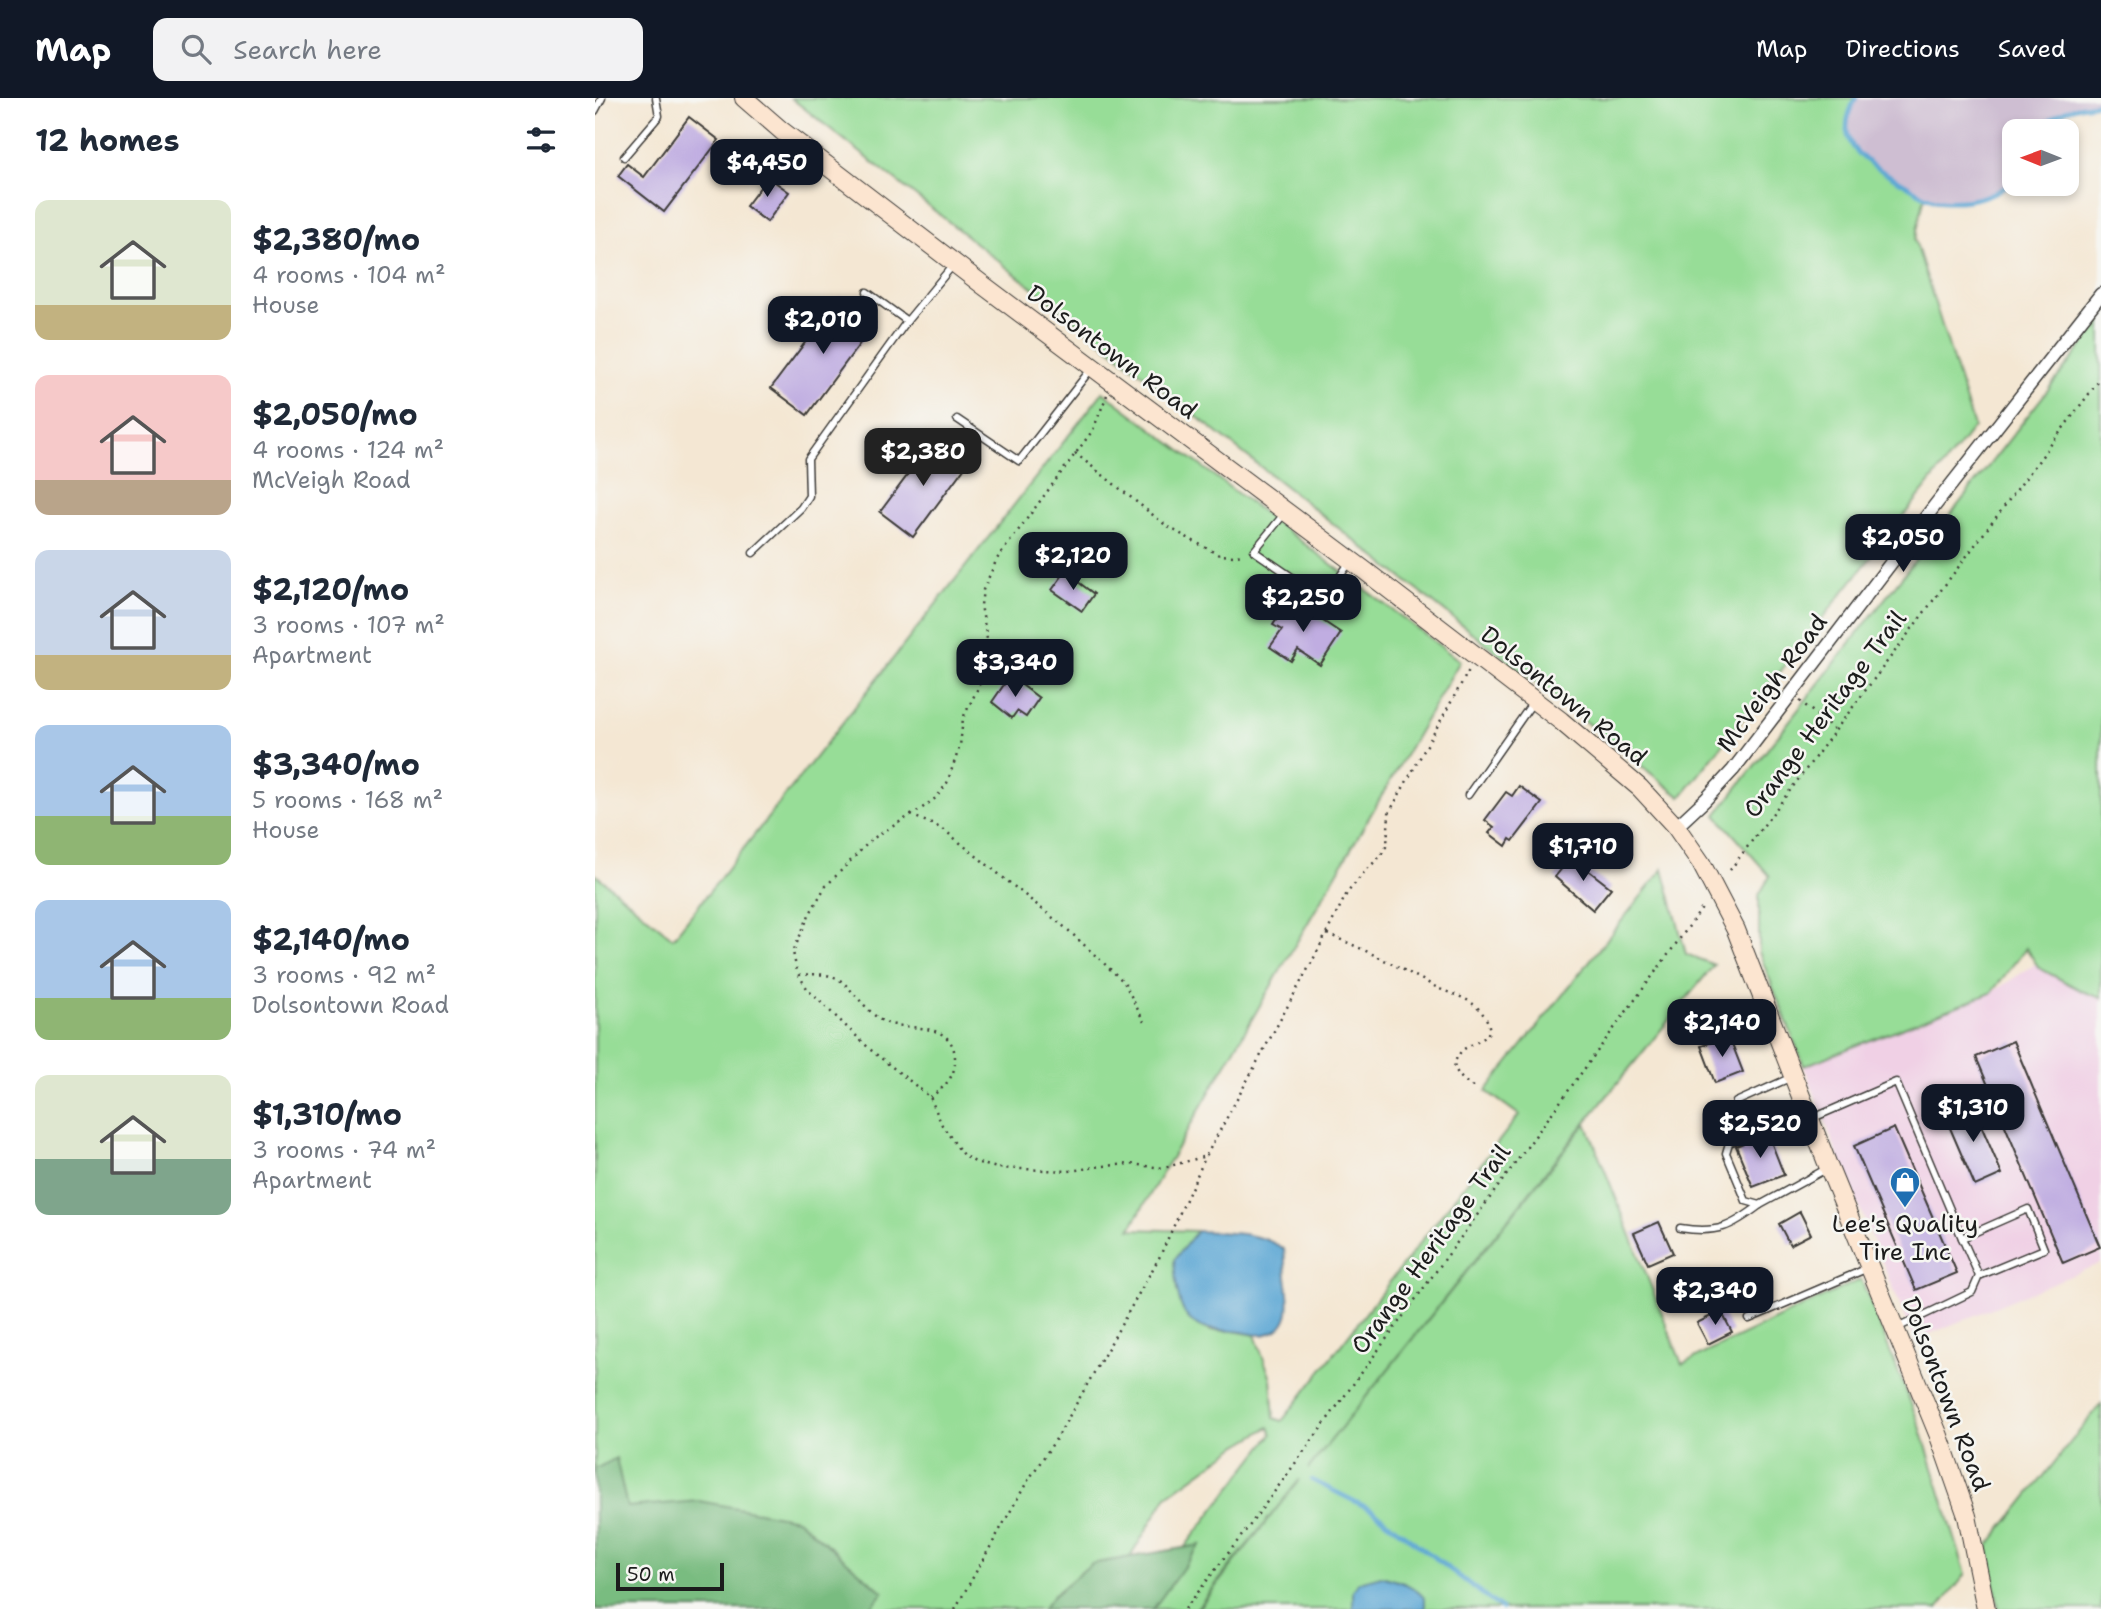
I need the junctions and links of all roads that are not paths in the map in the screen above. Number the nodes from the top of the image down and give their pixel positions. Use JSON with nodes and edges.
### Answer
{"nodes":[{"id":1,"x":602,"y":98,"type":"edge"},
{"id":2,"x":656,"y":98,"type":"edge"},
{"id":3,"x":744,"y":98,"type":"edge"},
{"id":4,"x":595,"y":111,"type":"edge"},
{"id":5,"x":624,"y":157,"type":"dead end"},
{"id":6,"x":954,"y":263,"type":"junction"},
{"id":7,"x":867,"y":292,"type":"dead end"},
{"id":8,"x":2101,"y":294,"type":"edge"},
{"id":9,"x":908,"y":321,"type":"junction"},
{"id":10,"x":1092,"y":368,"type":"junction"},
{"id":11,"x":957,"y":419,"type":"dead end"},
{"id":12,"x":1286,"y":512,"type":"junction"},
{"id":13,"x":753,"y":553,"type":"dead end"},
{"id":14,"x":1352,"y":561,"type":"junction"},
{"id":15,"x":1534,"y":700,"type":"junction"},
{"id":16,"x":1468,"y":795,"type":"dead end"},
{"id":17,"x":1676,"y":827,"type":"junction"},
{"id":18,"x":1793,"y":1076,"type":"junction"},
{"id":19,"x":1736,"y":1102,"type":"dead end"},
{"id":20,"x":1809,"y":1116,"type":"junction"},
{"id":21,"x":1829,"y":1168,"type":"junction"},
{"id":22,"x":1760,"y":1205,"type":"junction"},
{"id":23,"x":1680,"y":1228,"type":"dead end"},
{"id":24,"x":1962,"y":1238,"type":"junction"},
{"id":25,"x":1870,"y":1267,"type":"junction"},
{"id":26,"x":1979,"y":1276,"type":"junction"},
{"id":27,"x":1749,"y":1319,"type":"dead end"},
{"id":28,"x":1896,"y":1328,"type":"junction"},
{"id":29,"x":1986,"y":1609,"type":"edge"}],
"edges":[{"from":1,"to":4,"type":"lane"},
{"from":2,"to":5,"type":"lane"},
{"from":3,"to":6,"type":"street","name":"Dolsontown Road"},
{"from":6,"to":9,"type":"lane"},
{"from":6,"to":10,"type":"street","name":"Dolsontown Road"},
{"from":7,"to":9,"type":"lane"},
{"from":8,"to":17,"type":"street","name":"McVeigh Road"},
{"from":9,"to":13,"type":"lane"},
{"from":10,"to":11,"type":"lane"},
{"from":10,"to":12,"type":"street","name":"Dolsontown Road"},
{"from":12,"to":14,"type":"street","name":"Dolsontown Road"},
{"from":12,"to":14,"type":"lane"},
{"from":14,"to":15,"type":"street","name":"Dolsontown Road"},
{"from":15,"to":16,"type":"lane"},
{"from":15,"to":17,"type":"street","name":"Dolsontown Road"},
{"from":17,"to":18,"type":"street","name":"Dolsontown Road"},
{"from":18,"to":19,"type":"lane"},
{"from":18,"to":20,"type":"street","name":"Dolsontown Road"},
{"from":20,"to":21,"type":"street","name":"Dolsontown Road"},
{"from":20,"to":22,"type":"lane"},
{"from":20,"to":24,"type":"lane"},
{"from":21,"to":22,"type":"lane"},
{"from":21,"to":25,"type":"street","name":"Dolsontown Road"},
{"from":22,"to":23,"type":"lane"},
{"from":24,"to":26,"type":"lane"},
{"from":24,"to":26,"type":"lane"},
{"from":25,"to":27,"type":"lane"},
{"from":25,"to":28,"type":"street","name":"Dolsontown Road"},
{"from":26,"to":28,"type":"lane"},
{"from":28,"to":29,"type":"street","name":"Dolsontown Road"}]}
